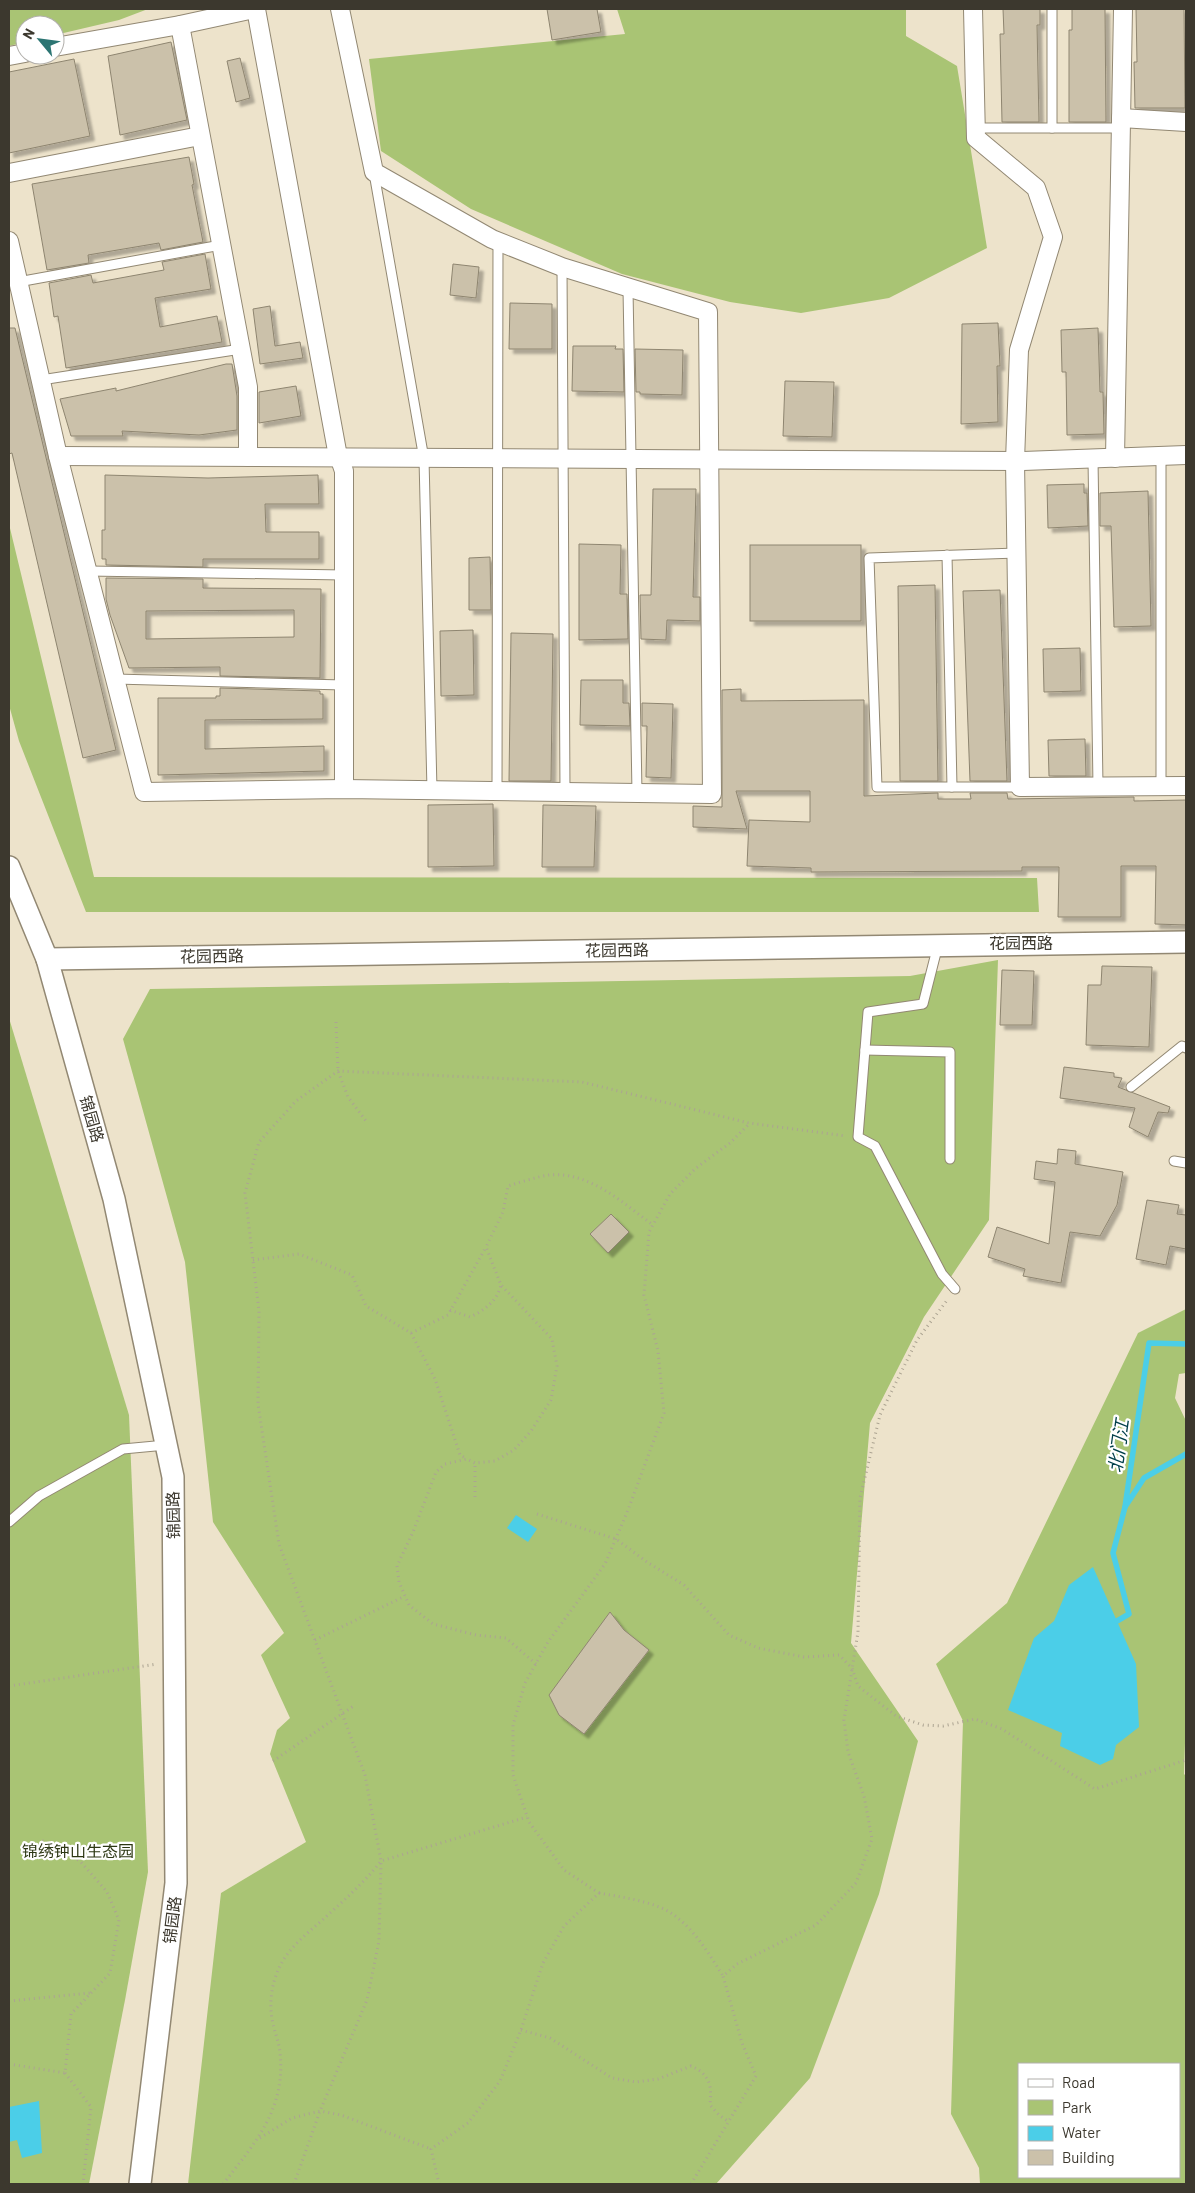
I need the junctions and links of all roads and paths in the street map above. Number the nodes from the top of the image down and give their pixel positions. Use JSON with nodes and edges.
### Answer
{"nodes":[{"id":1,"x":255,"y":9,"type":"edge"},
{"id":2,"x":340,"y":9,"type":"edge"},
{"id":3,"x":974,"y":9,"type":"edge"},
{"id":4,"x":1052,"y":9,"type":"edge"},
{"id":5,"x":1123,"y":9,"type":"edge"},
{"id":6,"x":180,"y":25,"type":"junction"},
{"id":7,"x":65,"y":45,"type":"edge"},
{"id":8,"x":1186,"y":122,"type":"edge"},
{"id":9,"x":1121,"y":123,"type":"junction"},
{"id":10,"x":976,"y":128,"type":"junction"},
{"id":11,"x":1052,"y":128,"type":"junction"},
{"id":12,"x":200,"y":136,"type":"junction"},
{"id":13,"x":374,"y":172,"type":"junction"},
{"id":14,"x":9,"y":173,"type":"edge"},
{"id":15,"x":9,"y":241,"type":"edge"},
{"id":16,"x":498,"y":241,"type":"junction"},
{"id":17,"x":221,"y":245,"type":"junction"},
{"id":18,"x":562,"y":268,"type":"junction"},
{"id":19,"x":18,"y":282,"type":"junction"},
{"id":20,"x":628,"y":289,"type":"junction"},
{"id":21,"x":241,"y":349,"type":"junction"},
{"id":22,"x":41,"y":380,"type":"junction"},
{"id":23,"x":1186,"y":455,"type":"edge"},
{"id":24,"x":58,"y":456,"type":"junction"},
{"id":25,"x":1162,"y":456,"type":"junction"},
{"id":26,"x":248,"y":457,"type":"junction"},
{"id":27,"x":340,"y":458,"type":"junction"},
{"id":28,"x":1115,"y":458,"type":"junction"},
{"id":29,"x":424,"y":459,"type":"junction"},
{"id":30,"x":498,"y":459,"type":"junction"},
{"id":31,"x":1093,"y":459,"type":"junction"},
{"id":32,"x":562,"y":460,"type":"junction"},
{"id":33,"x":629,"y":460,"type":"junction"},
{"id":34,"x":709,"y":461,"type":"junction"},
{"id":35,"x":1015,"y":461,"type":"junction"},
{"id":36,"x":1017,"y":553,"type":"junction"},
{"id":37,"x":947,"y":555,"type":"junction"},
{"id":38,"x":88,"y":571,"type":"junction"},
{"id":39,"x":344,"y":575,"type":"junction"},
{"id":40,"x":115,"y":679,"type":"junction"},
{"id":41,"x":344,"y":685,"type":"junction"},
{"id":42,"x":1098,"y":786,"type":"junction"},
{"id":43,"x":1161,"y":786,"type":"junction"},
{"id":44,"x":1186,"y":786,"type":"edge"},
{"id":45,"x":952,"y":787,"type":"junction"},
{"id":46,"x":1020,"y":787,"type":"junction"},
{"id":47,"x":344,"y":789,"type":"junction"},
{"id":48,"x":432,"y":790,"type":"junction"},
{"id":49,"x":497,"y":791,"type":"junction"},
{"id":50,"x":566,"y":792,"type":"junction"},
{"id":51,"x":637,"y":793,"type":"junction"},
{"id":52,"x":9,"y":867,"type":"edge"},
{"id":53,"x":1186,"y":942,"type":"edge"},
{"id":54,"x":938,"y":944,"type":"junction"},
{"id":55,"x":47,"y":959,"type":"junction"},
{"id":56,"x":336,"y":1022,"type":"dead end"},
{"id":57,"x":1186,"y":1048,"type":"edge"},
{"id":58,"x":865,"y":1050,"type":"junction"},
{"id":59,"x":338,"y":1071,"type":"junction"},
{"id":60,"x":1131,"y":1087,"type":"dead end"},
{"id":61,"x":366,"y":1121,"type":"dead end"},
{"id":62,"x":749,"y":1123,"type":"junction"},
{"id":63,"x":858,"y":1137,"type":"junction"},
{"id":64,"x":950,"y":1159,"type":"dead end"},
{"id":65,"x":1174,"y":1161,"type":"dead end"},
{"id":66,"x":1186,"y":1162,"type":"edge"},
{"id":67,"x":653,"y":1225,"type":"junction"},
{"id":68,"x":486,"y":1248,"type":"junction"},
{"id":69,"x":253,"y":1260,"type":"junction"},
{"id":70,"x":501,"y":1285,"type":"junction"},
{"id":71,"x":955,"y":1289,"type":"joint"},
{"id":72,"x":450,"y":1310,"type":"junction"},
{"id":73,"x":411,"y":1333,"type":"junction"},
{"id":74,"x":166,"y":1445,"type":"junction"},
{"id":75,"x":467,"y":1459,"type":"junction"},
{"id":76,"x":475,"y":1463,"type":"junction"},
{"id":77,"x":475,"y":1497,"type":"dead end"},
{"id":78,"x":537,"y":1514,"type":"dead end"},
{"id":79,"x":9,"y":1522,"type":"edge"},
{"id":80,"x":616,"y":1539,"type":"junction"},
{"id":81,"x":405,"y":1596,"type":"junction"},
{"id":82,"x":314,"y":1640,"type":"junction"},
{"id":83,"x":174,"y":1661,"type":"junction"},
{"id":84,"x":536,"y":1664,"type":"junction"},
{"id":85,"x":852,"y":1668,"type":"junction"},
{"id":86,"x":9,"y":1686,"type":"edge"},
{"id":87,"x":355,"y":1705,"type":"dead end"},
{"id":88,"x":342,"y":1714,"type":"junction"},
{"id":89,"x":1186,"y":1760,"type":"edge"},
{"id":90,"x":273,"y":1761,"type":"dead end"},
{"id":91,"x":527,"y":1817,"type":"junction"},
{"id":92,"x":41,"y":1840,"type":"dead end"},
{"id":93,"x":381,"y":1861,"type":"junction"},
{"id":94,"x":599,"y":1893,"type":"junction"},
{"id":95,"x":723,"y":1976,"type":"junction"},
{"id":96,"x":90,"y":1994,"type":"junction"},
{"id":97,"x":9,"y":2000,"type":"edge"},
{"id":98,"x":521,"y":2030,"type":"junction"},
{"id":99,"x":9,"y":2064,"type":"edge"},
{"id":100,"x":65,"y":2072,"type":"junction"},
{"id":101,"x":320,"y":2111,"type":"junction"},
{"id":102,"x":729,"y":2122,"type":"junction"},
{"id":103,"x":257,"y":2140,"type":"junction"},
{"id":104,"x":431,"y":2149,"type":"junction"},
{"id":105,"x":83,"y":2184,"type":"edge"},
{"id":106,"x":140,"y":2184,"type":"edge"},
{"id":107,"x":223,"y":2184,"type":"edge"},
{"id":108,"x":294,"y":2184,"type":"edge"},
{"id":109,"x":439,"y":2184,"type":"edge"},
{"id":110,"x":691,"y":2184,"type":"edge"}],
"edges":[{"from":1,"to":6,"type":"street"},
{"from":1,"to":27,"type":"street"},
{"from":2,"to":13,"type":"street"},
{"from":3,"to":10,"type":"street"},
{"from":4,"to":11,"type":"lane"},
{"from":5,"to":9,"type":"street"},
{"from":6,"to":7,"type":"street"},
{"from":6,"to":12,"type":"street"},
{"from":8,"to":9,"type":"street"},
{"from":9,"to":11,"type":"lane"},
{"from":9,"to":28,"type":"street"},
{"from":10,"to":11,"type":"lane"},
{"from":10,"to":35,"type":"street"},
{"from":12,"to":14,"type":"street"},
{"from":12,"to":17,"type":"street"},
{"from":13,"to":16,"type":"street"},
{"from":13,"to":29,"type":"lane"},
{"from":15,"to":19,"type":"street"},
{"from":16,"to":18,"type":"street"},
{"from":16,"to":30,"type":"lane"},
{"from":17,"to":19,"type":"lane"},
{"from":17,"to":21,"type":"street"},
{"from":18,"to":20,"type":"street"},
{"from":18,"to":32,"type":"lane"},
{"from":19,"to":22,"type":"street"},
{"from":20,"to":33,"type":"lane"},
{"from":20,"to":34,"type":"street"},
{"from":21,"to":22,"type":"lane"},
{"from":21,"to":26,"type":"street"},
{"from":22,"to":24,"type":"street"},
{"from":23,"to":25,"type":"street"},
{"from":24,"to":26,"type":"street"},
{"from":24,"to":38,"type":"street"},
{"from":25,"to":28,"type":"street"},
{"from":25,"to":43,"type":"lane"},
{"from":26,"to":27,"type":"street"},
{"from":27,"to":29,"type":"street"},
{"from":27,"to":39,"type":"street"},
{"from":28,"to":31,"type":"street"},
{"from":29,"to":30,"type":"street"},
{"from":29,"to":48,"type":"lane"},
{"from":30,"to":32,"type":"street"},
{"from":30,"to":49,"type":"lane"},
{"from":31,"to":35,"type":"street"},
{"from":31,"to":42,"type":"lane"},
{"from":32,"to":33,"type":"street"},
{"from":32,"to":50,"type":"lane"},
{"from":33,"to":34,"type":"street"},
{"from":33,"to":51,"type":"lane"},
{"from":34,"to":35,"type":"street"},
{"from":34,"to":51,"type":"street"},
{"from":35,"to":36,"type":"street"},
{"from":36,"to":37,"type":"lane"},
{"from":36,"to":46,"type":"street"},
{"from":37,"to":45,"type":"lane"},
{"from":37,"to":45,"type":"lane"},
{"from":38,"to":39,"type":"lane"},
{"from":38,"to":40,"type":"street"},
{"from":39,"to":41,"type":"street"},
{"from":40,"to":41,"type":"lane"},
{"from":40,"to":47,"type":"street"},
{"from":41,"to":47,"type":"street"},
{"from":42,"to":43,"type":"street"},
{"from":42,"to":46,"type":"street"},
{"from":43,"to":44,"type":"street"},
{"from":45,"to":46,"type":"lane"},
{"from":47,"to":48,"type":"street"},
{"from":48,"to":49,"type":"street"},
{"from":49,"to":50,"type":"street"},
{"from":50,"to":51,"type":"street"},
{"from":52,"to":55,"type":"street","name":"锦园路"},
{"from":53,"to":54,"type":"street","name":"花园西路"},
{"from":54,"to":55,"type":"street","name":"花园西路"},
{"from":54,"to":58,"type":"lane"},
{"from":55,"to":74,"type":"street","name":"锦园路"},
{"from":56,"to":59,"type":"path"},
{"from":57,"to":60,"type":"lane"},
{"from":58,"to":63,"type":"lane"},
{"from":58,"to":64,"type":"lane"},
{"from":59,"to":61,"type":"path"},
{"from":59,"to":62,"type":"path"},
{"from":59,"to":69,"type":"path"},
{"from":62,"to":63,"type":"path"},
{"from":62,"to":67,"type":"path"},
{"from":63,"to":71,"type":"lane"},
{"from":65,"to":66,"type":"lane"},
{"from":67,"to":68,"type":"path"},
{"from":67,"to":80,"type":"path"},
{"from":68,"to":70,"type":"path"},
{"from":68,"to":72,"type":"path"},
{"from":69,"to":73,"type":"path"},
{"from":69,"to":82,"type":"path"},
{"from":70,"to":72,"type":"path"},
{"from":70,"to":76,"type":"path"},
{"from":71,"to":85,"type":"path"},
{"from":72,"to":73,"type":"path"},
{"from":73,"to":75,"type":"path"},
{"from":74,"to":79,"type":"lane"},
{"from":74,"to":83,"type":"street","name":"锦园路"},
{"from":75,"to":76,"type":"path"},
{"from":75,"to":81,"type":"path"},
{"from":76,"to":77,"type":"path"},
{"from":78,"to":80,"type":"path"},
{"from":80,"to":84,"type":"path"},
{"from":80,"to":85,"type":"path"},
{"from":81,"to":82,"type":"path"},
{"from":81,"to":84,"type":"path"},
{"from":82,"to":88,"type":"path"},
{"from":83,"to":86,"type":"path"},
{"from":83,"to":106,"type":"street","name":"锦园路"},
{"from":84,"to":91,"type":"path"},
{"from":85,"to":89,"type":"path"},
{"from":85,"to":95,"type":"path"},
{"from":87,"to":88,"type":"path"},
{"from":88,"to":90,"type":"path"},
{"from":88,"to":93,"type":"path"},
{"from":91,"to":93,"type":"path"},
{"from":91,"to":94,"type":"path"},
{"from":92,"to":96,"type":"path"},
{"from":93,"to":101,"type":"path"},
{"from":93,"to":103,"type":"path"},
{"from":94,"to":95,"type":"path"},
{"from":94,"to":98,"type":"path"},
{"from":95,"to":102,"type":"path"},
{"from":96,"to":97,"type":"path"},
{"from":96,"to":100,"type":"path"},
{"from":98,"to":102,"type":"path"},
{"from":98,"to":104,"type":"path"},
{"from":99,"to":100,"type":"path"},
{"from":100,"to":105,"type":"path"},
{"from":101,"to":103,"type":"path"},
{"from":101,"to":104,"type":"path"},
{"from":101,"to":108,"type":"path"},
{"from":102,"to":110,"type":"path"},
{"from":103,"to":107,"type":"path"},
{"from":104,"to":109,"type":"path"}]}
